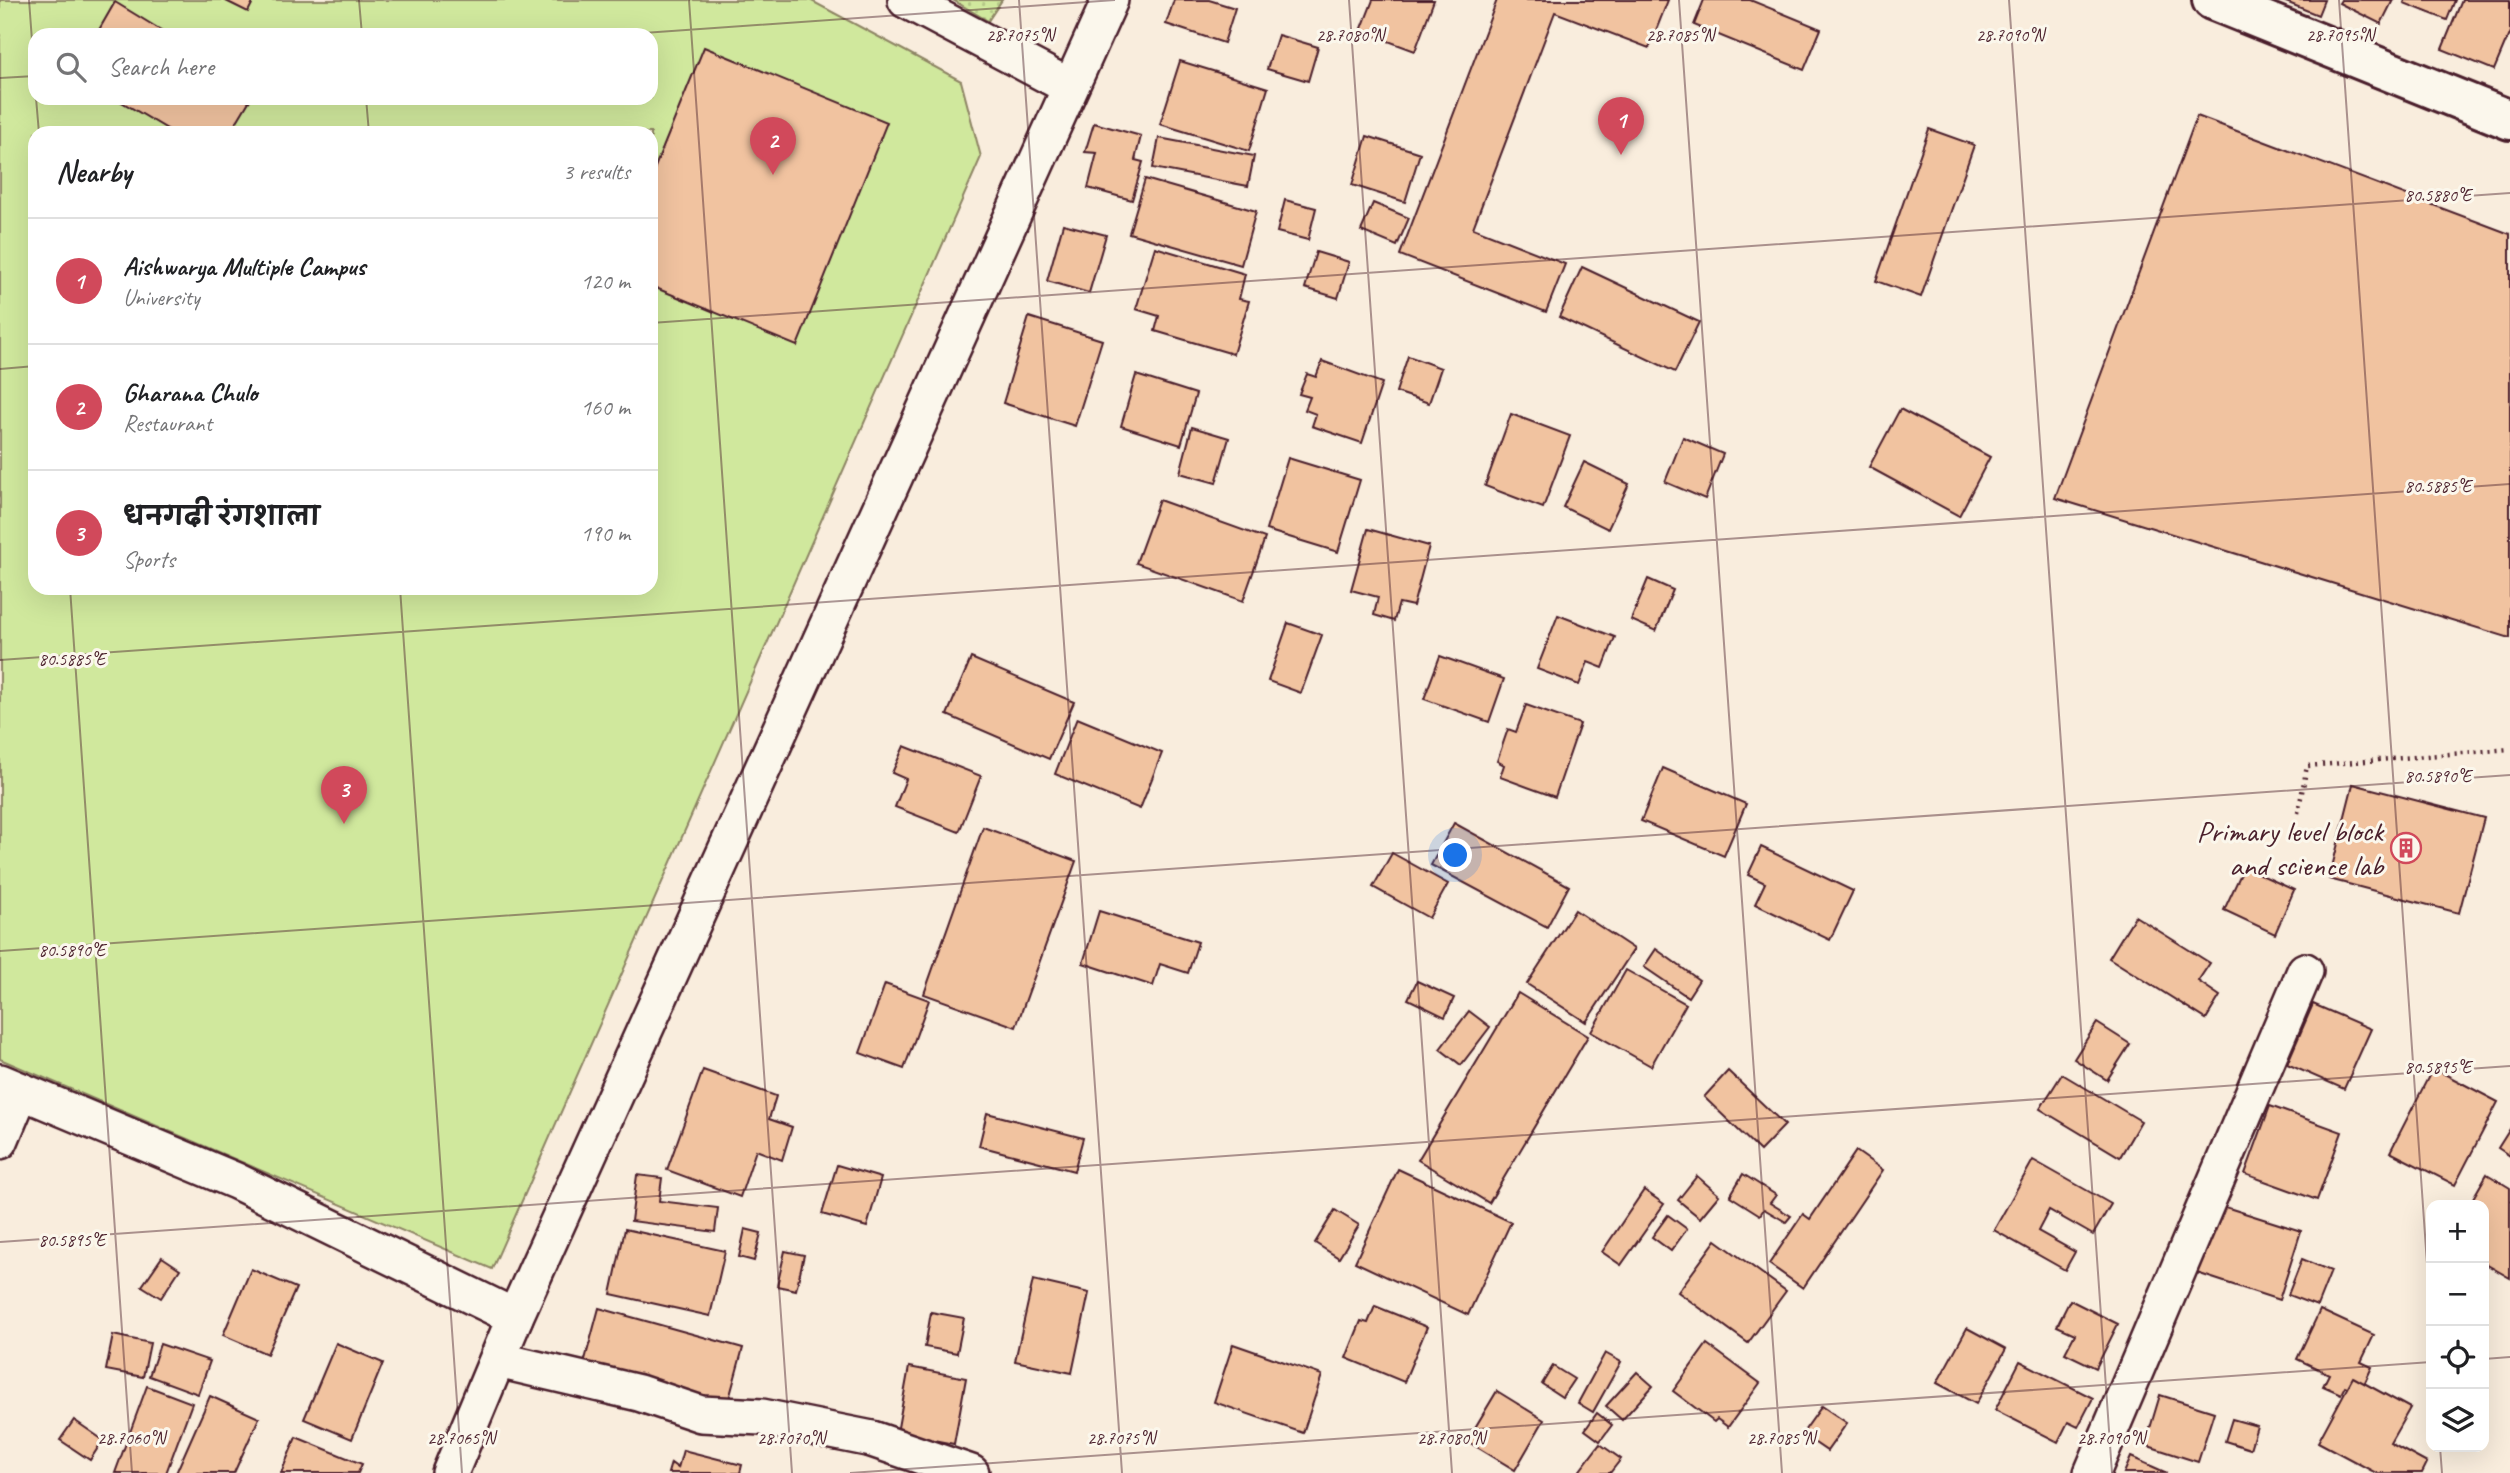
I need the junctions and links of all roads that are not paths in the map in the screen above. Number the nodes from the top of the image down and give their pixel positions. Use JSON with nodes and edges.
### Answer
{"nodes":[{"id":1,"x":905,"y":0,"type":"edge"},
{"id":2,"x":1110,"y":0,"type":"edge"},
{"id":3,"x":2212,"y":0,"type":"edge"},
{"id":4,"x":1070,"y":87,"type":"junction"},
{"id":5,"x":2510,"y":120,"type":"edge"},
{"id":6,"x":2305,"y":971,"type":"dead end"},
{"id":7,"x":11,"y":1087,"type":"edge"},
{"id":8,"x":0,"y":1141,"type":"edge"},
{"id":9,"x":515,"y":1317,"type":"junction"},
{"id":10,"x":498,"y":1360,"type":"junction"},
{"id":11,"x":450,"y":1473,"type":"edge"},
{"id":12,"x":971,"y":1473,"type":"edge"},
{"id":13,"x":2092,"y":1473,"type":"edge"}],
"edges":[{"from":1,"to":4,"type":"street"},
{"from":2,"to":4,"type":"street"},
{"from":3,"to":5,"type":"street"},
{"from":4,"to":9,"type":"street"},
{"from":6,"to":13,"type":"street"},
{"from":7,"to":8,"type":"street"},
{"from":7,"to":9,"type":"street"},
{"from":9,"to":10,"type":"street"},
{"from":10,"to":11,"type":"street"},
{"from":10,"to":12,"type":"street"}]}
